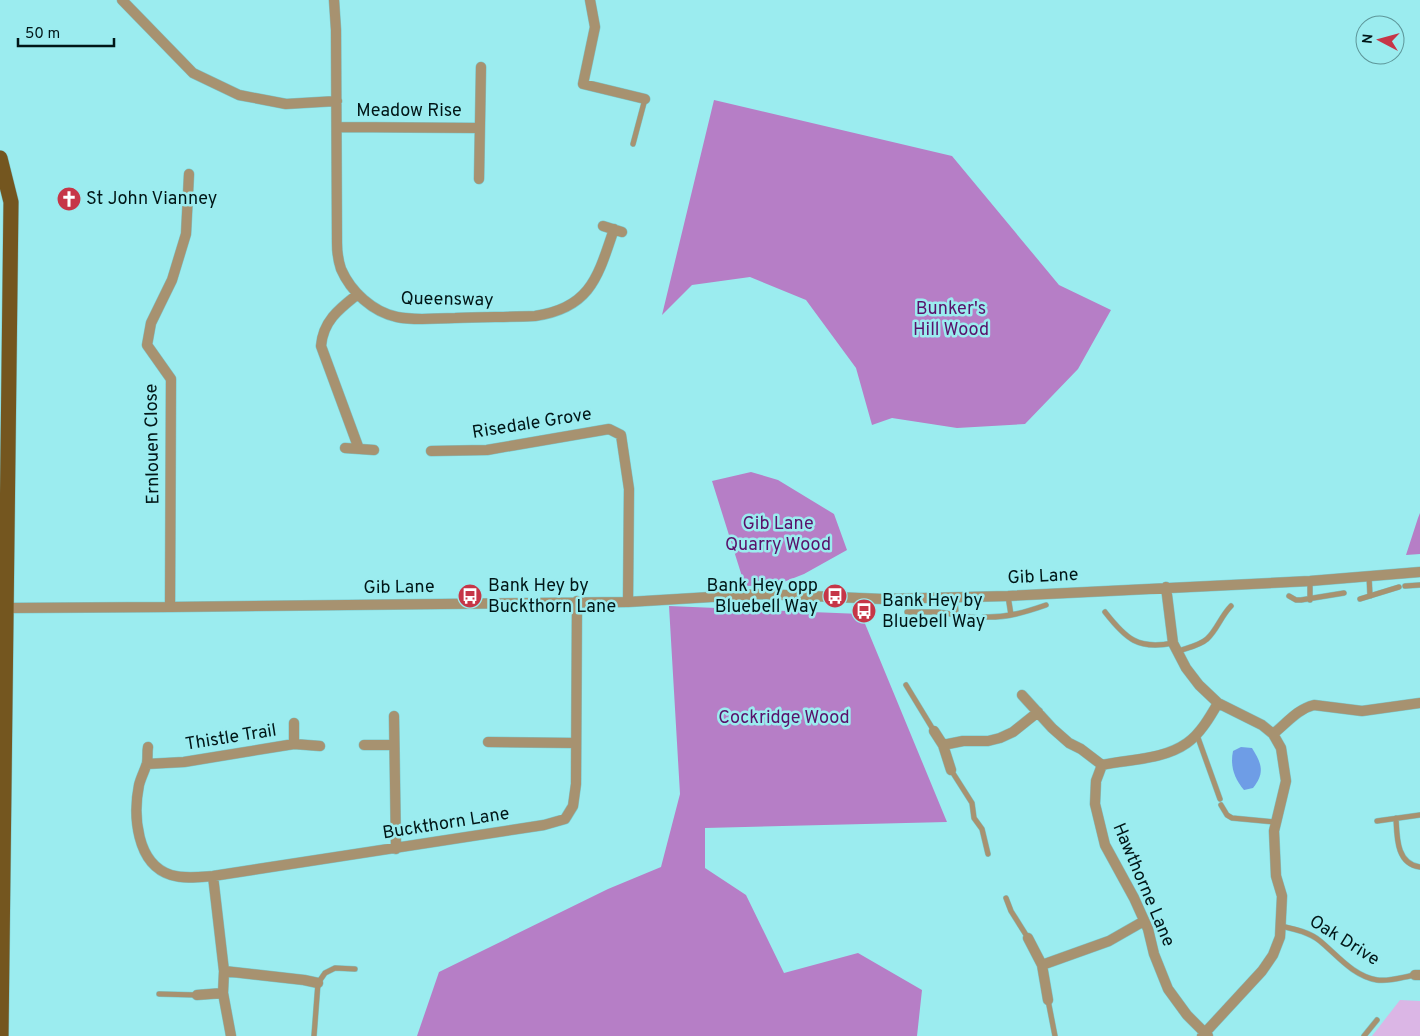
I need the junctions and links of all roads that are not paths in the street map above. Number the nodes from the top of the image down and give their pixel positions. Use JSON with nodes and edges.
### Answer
{"nodes":[{"id":1,"x":122,"y":0,"type":"edge"},
{"id":2,"x":334,"y":0,"type":"edge"},
{"id":3,"x":590,"y":0,"type":"edge"},
{"id":4,"x":482,"y":67,"type":"dead end"},
{"id":5,"x":645,"y":99,"type":"joint"},
{"id":6,"x":337,"y":101,"type":"junction"},
{"id":7,"x":337,"y":127,"type":"junction"},
{"id":8,"x":480,"y":128,"type":"junction"},
{"id":9,"x":633,"y":144,"type":"dead end"},
{"id":10,"x":0,"y":158,"type":"edge"},
{"id":11,"x":189,"y":174,"type":"dead end"},
{"id":12,"x":479,"y":179,"type":"dead end"},
{"id":13,"x":603,"y":226,"type":"dead end"},
{"id":14,"x":358,"y":294,"type":"junction"},
{"id":15,"x":345,"y":448,"type":"dead end"},
{"id":16,"x":359,"y":449,"type":"junction"},
{"id":17,"x":374,"y":450,"type":"dead end"},
{"id":18,"x":430,"y":451,"type":"dead end"},
{"id":19,"x":4,"y":535,"type":"edge"},
{"id":20,"x":1420,"y":572,"type":"edge"},
{"id":21,"x":1369,"y":576,"type":"junction"},
{"id":22,"x":1310,"y":581,"type":"junction"},
{"id":23,"x":1420,"y":585,"type":"edge"},
{"id":24,"x":1166,"y":587,"type":"junction"},
{"id":25,"x":1344,"y":594,"type":"dead end"},
{"id":26,"x":1008,"y":596,"type":"junction"},
{"id":27,"x":1288,"y":596,"type":"dead end"},
{"id":28,"x":1370,"y":596,"type":"junction"},
{"id":29,"x":955,"y":597,"type":"junction"},
{"id":30,"x":1360,"y":599,"type":"dead end"},
{"id":31,"x":1310,"y":600,"type":"junction"},
{"id":32,"x":577,"y":601,"type":"junction"},
{"id":33,"x":628,"y":602,"type":"junction"},
{"id":34,"x":1046,"y":605,"type":"dead end"},
{"id":35,"x":1231,"y":606,"type":"dead end"},
{"id":36,"x":7,"y":608,"type":"junction"},
{"id":37,"x":170,"y":608,"type":"junction"},
{"id":38,"x":906,"y":612,"type":"dead end"},
{"id":39,"x":1105,"y":612,"type":"dead end"},
{"id":40,"x":956,"y":614,"type":"junction"},
{"id":41,"x":1011,"y":615,"type":"junction"},
{"id":42,"x":984,"y":617,"type":"dead end"},
{"id":43,"x":977,"y":618,"type":"dead end"},
{"id":44,"x":1174,"y":647,"type":"junction"},
{"id":45,"x":906,"y":685,"type":"dead end"},
{"id":46,"x":1022,"y":695,"type":"dead end"},
{"id":47,"x":1218,"y":703,"type":"junction"},
{"id":48,"x":1420,"y":703,"type":"edge"},
{"id":49,"x":1038,"y":712,"type":"junction"},
{"id":50,"x":394,"y":716,"type":"dead end"},
{"id":51,"x":294,"y":723,"type":"dead end"},
{"id":52,"x":934,"y":731,"type":"joint"},
{"id":53,"x":1273,"y":734,"type":"junction"},
{"id":54,"x":1196,"y":735,"type":"junction"},
{"id":55,"x":488,"y":742,"type":"dead end"},
{"id":56,"x":576,"y":742,"type":"junction"},
{"id":57,"x":294,"y":744,"type":"junction"},
{"id":58,"x":364,"y":745,"type":"dead end"},
{"id":59,"x":393,"y":745,"type":"junction"},
{"id":60,"x":943,"y":745,"type":"junction"},
{"id":61,"x":320,"y":746,"type":"dead end"},
{"id":62,"x":148,"y":747,"type":"dead end"},
{"id":63,"x":147,"y":764,"type":"junction"},
{"id":64,"x":1102,"y":765,"type":"junction"},
{"id":65,"x":951,"y":770,"type":"joint"},
{"id":66,"x":1420,"y":815,"type":"edge"},
{"id":67,"x":1396,"y":818,"type":"junction"},
{"id":68,"x":1377,"y":821,"type":"dead end"},
{"id":69,"x":1275,"y":822,"type":"junction"},
{"id":70,"x":396,"y":849,"type":"junction"},
{"id":71,"x":988,"y":854,"type":"dead end"},
{"id":72,"x":1420,"y":867,"type":"edge"},
{"id":73,"x":213,"y":876,"type":"junction"},
{"id":74,"x":1006,"y":898,"type":"dead end"},
{"id":75,"x":1,"y":914,"type":"edge"},
{"id":76,"x":1144,"y":921,"type":"junction"},
{"id":77,"x":1281,"y":926,"type":"junction"},
{"id":78,"x":1028,"y":938,"type":"joint"},
{"id":79,"x":1042,"y":965,"type":"junction"},
{"id":80,"x":355,"y":969,"type":"dead end"},
{"id":81,"x":224,"y":972,"type":"junction"},
{"id":82,"x":1417,"y":975,"type":"edge"},
{"id":83,"x":318,"y":983,"type":"junction"},
{"id":84,"x":223,"y":993,"type":"junction"},
{"id":85,"x":159,"y":994,"type":"dead end"},
{"id":86,"x":197,"y":995,"type":"joint"},
{"id":87,"x":1048,"y":1000,"type":"joint"},
{"id":88,"x":1377,"y":1020,"type":"dead end"},
{"id":89,"x":1205,"y":1035,"type":"edge"},
{"id":90,"x":1,"y":1036,"type":"edge"},
{"id":91,"x":232,"y":1036,"type":"edge"},
{"id":92,"x":314,"y":1036,"type":"edge"},
{"id":93,"x":1055,"y":1036,"type":"edge"},
{"id":94,"x":1364,"y":1036,"type":"edge"}],
"edges":[{"from":1,"to":6,"type":"street"},
{"from":2,"to":6,"type":"street","name":"Queensway"},
{"from":3,"to":5,"type":"street"},
{"from":4,"to":8,"type":"street","name":"Meadow Rise"},
{"from":5,"to":9,"type":"lane"},
{"from":6,"to":7,"type":"street","name":"Queensway"},
{"from":7,"to":8,"type":"street","name":"Meadow Rise"},
{"from":7,"to":14,"type":"street","name":"Queensway"},
{"from":8,"to":12,"type":"street","name":"Meadow Rise"},
{"from":10,"to":19,"type":"main road"},
{"from":11,"to":37,"type":"street","name":"Ernlouen Close"},
{"from":13,"to":14,"type":"street","name":"Queensway"},
{"from":14,"to":16,"type":"street"},
{"from":15,"to":16,"type":"street"},
{"from":16,"to":17,"type":"street"},
{"from":18,"to":33,"type":"street","name":"Risedale Grove"},
{"from":19,"to":36,"type":"main road"},
{"from":20,"to":21,"type":"street","name":"Gib Lane"},
{"from":21,"to":22,"type":"street","name":"Gib Lane"},
{"from":21,"to":28,"type":"lane"},
{"from":22,"to":24,"type":"street","name":"Gib Lane"},
{"from":22,"to":31,"type":"lane"},
{"from":23,"to":28,"type":"lane"},
{"from":24,"to":26,"type":"street","name":"Gib Lane"},
{"from":24,"to":44,"type":"street"},
{"from":25,"to":31,"type":"lane"},
{"from":26,"to":29,"type":"street","name":"Gib Lane"},
{"from":26,"to":41,"type":"lane"},
{"from":27,"to":31,"type":"lane"},
{"from":28,"to":30,"type":"lane"},
{"from":29,"to":33,"type":"street","name":"Gib Lane"},
{"from":29,"to":40,"type":"lane"},
{"from":32,"to":33,"type":"street","name":"Gib Lane"},
{"from":32,"to":37,"type":"street","name":"Gib Lane"},
{"from":32,"to":56,"type":"street","name":"Buckthorn Lane"},
{"from":34,"to":41,"type":"lane"},
{"from":35,"to":44,"type":"lane"},
{"from":36,"to":37,"type":"street","name":"Gib Lane"},
{"from":36,"to":75,"type":"main road"},
{"from":38,"to":40,"type":"lane"},
{"from":39,"to":44,"type":"lane"},
{"from":40,"to":43,"type":"lane"},
{"from":41,"to":42,"type":"lane"},
{"from":44,"to":47,"type":"street"},
{"from":45,"to":52,"type":"lane"},
{"from":46,"to":49,"type":"street"},
{"from":47,"to":53,"type":"street"},
{"from":47,"to":54,"type":"street"},
{"from":48,"to":53,"type":"street"},
{"from":49,"to":60,"type":"street"},
{"from":49,"to":64,"type":"street"},
{"from":50,"to":59,"type":"street"},
{"from":51,"to":57,"type":"street"},
{"from":52,"to":60,"type":"street"},
{"from":53,"to":69,"type":"street"},
{"from":54,"to":64,"type":"street"},
{"from":54,"to":69,"type":"lane"},
{"from":55,"to":56,"type":"street"},
{"from":56,"to":70,"type":"street","name":"Buckthorn Lane"},
{"from":57,"to":61,"type":"street","name":"Thistle Trail"},
{"from":57,"to":63,"type":"street","name":"Thistle Trail"},
{"from":58,"to":59,"type":"street"},
{"from":59,"to":70,"type":"street"},
{"from":60,"to":65,"type":"street"},
{"from":62,"to":63,"type":"street"},
{"from":63,"to":73,"type":"street","name":"Buckthorn Lane"},
{"from":64,"to":76,"type":"street","name":"Hawthorne Lane"},
{"from":65,"to":71,"type":"lane"},
{"from":66,"to":67,"type":"lane"},
{"from":67,"to":68,"type":"lane"},
{"from":67,"to":72,"type":"lane"},
{"from":69,"to":77,"type":"street"},
{"from":70,"to":73,"type":"street","name":"Buckthorn Lane"},
{"from":73,"to":81,"type":"street"},
{"from":74,"to":78,"type":"lane"},
{"from":75,"to":90,"type":"main road"},
{"from":76,"to":79,"type":"street"},
{"from":76,"to":89,"type":"street","name":"Hawthorne Lane"},
{"from":77,"to":82,"type":"lane","name":"Oak Drive"},
{"from":77,"to":89,"type":"street"},
{"from":78,"to":79,"type":"street"},
{"from":79,"to":87,"type":"street"},
{"from":80,"to":83,"type":"lane"},
{"from":81,"to":83,"type":"street"},
{"from":81,"to":84,"type":"street"},
{"from":83,"to":92,"type":"lane"},
{"from":84,"to":86,"type":"street"},
{"from":84,"to":91,"type":"street"},
{"from":85,"to":86,"type":"lane"},
{"from":87,"to":93,"type":"lane"},
{"from":88,"to":94,"type":"lane"}]}
